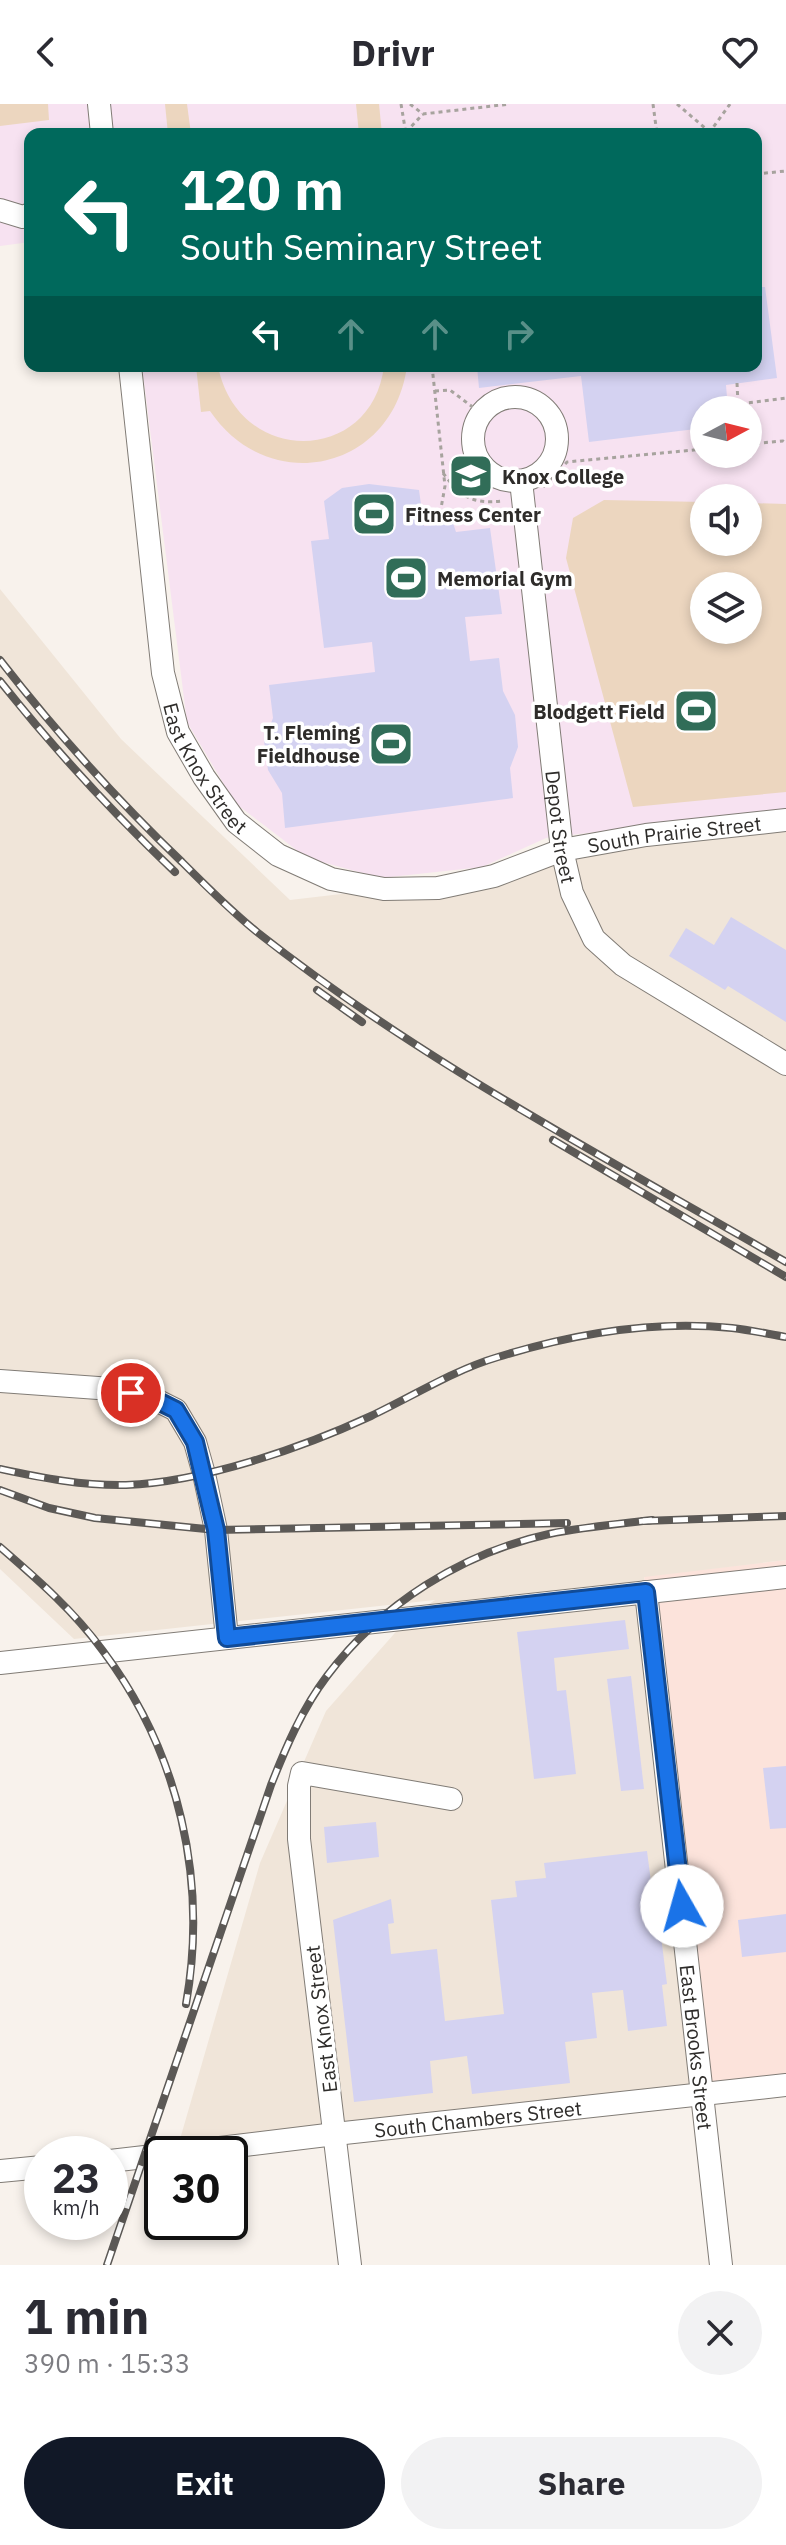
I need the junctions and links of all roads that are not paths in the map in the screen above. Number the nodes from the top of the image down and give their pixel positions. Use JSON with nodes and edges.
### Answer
{"nodes":[{"id":1,"x":99,"y":104,"type":"edge"},
{"id":2,"x":101,"y":128,"type":"edge"},
{"id":3,"x":0,"y":210,"type":"edge"},
{"id":4,"x":24,"y":217,"type":"edge"},
{"id":5,"x":131,"y":372,"type":"edge"},
{"id":6,"x":522,"y":490,"type":"junction"},
{"id":7,"x":786,"y":820,"type":"edge"},
{"id":8,"x":562,"y":850,"type":"junction"},
{"id":9,"x":786,"y":1064,"type":"edge"},
{"id":10,"x":0,"y":1381,"type":"edge"},
{"id":11,"x":786,"y":1577,"type":"edge"},
{"id":12,"x":646,"y":1592,"type":"junction"},
{"id":13,"x":227,"y":1638,"type":"junction"},
{"id":14,"x":0,"y":1663,"type":"edge"},
{"id":15,"x":451,"y":1799,"type":"dead end"},
{"id":16,"x":786,"y":2085,"type":"edge"},
{"id":17,"x":703,"y":2094,"type":"junction"},
{"id":18,"x":335,"y":2134,"type":"junction"},
{"id":19,"x":248,"y":2145,"type":"edge"},
{"id":20,"x":24,"y":2169,"type":"edge"},
{"id":21,"x":0,"y":2171,"type":"edge"},
{"id":22,"x":350,"y":2265,"type":"edge"},
{"id":23,"x":721,"y":2265,"type":"edge"}],
"edges":[{"from":1,"to":2,"type":"street"},
{"from":3,"to":4,"type":"street"},
{"from":5,"to":8,"type":"street","name":"East Knox Street"},
{"from":6,"to":6,"type":"street"},
{"from":6,"to":8,"type":"street","name":"Depot Street"},
{"from":7,"to":8,"type":"street","name":"South Prairie Street"},
{"from":8,"to":9,"type":"street","name":"Depot Street"},
{"from":10,"to":13,"type":"street"},
{"from":11,"to":12,"type":"street"},
{"from":12,"to":13,"type":"street"},
{"from":12,"to":17,"type":"street","name":"East Brooks Street"},
{"from":13,"to":14,"type":"street"},
{"from":15,"to":18,"type":"street","name":"East Knox Street"},
{"from":16,"to":17,"type":"street","name":"South Chambers Street"},
{"from":17,"to":18,"type":"street","name":"South Chambers Street"},
{"from":17,"to":23,"type":"street","name":"East Brooks Street"},
{"from":18,"to":19,"type":"street","name":"South Chambers Street"},
{"from":18,"to":22,"type":"street","name":"East Knox Street"},
{"from":20,"to":21,"type":"street"}]}
